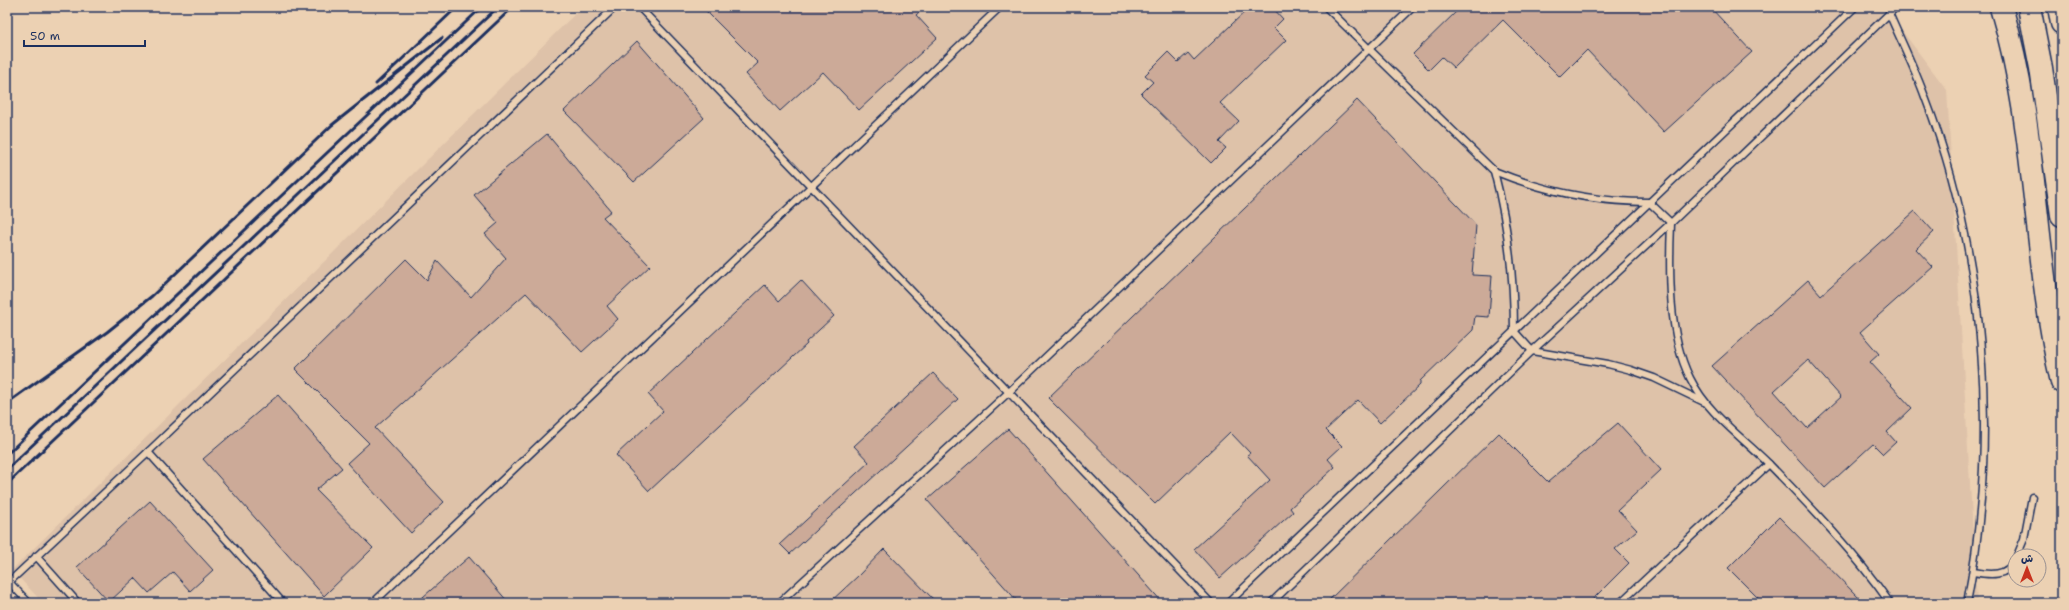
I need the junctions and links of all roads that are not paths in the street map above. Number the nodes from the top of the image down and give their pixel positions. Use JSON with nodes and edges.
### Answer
{"nodes":[{"id":1,"x":614,"y":7,"type":"edge"},
{"id":2,"x":639,"y":7,"type":"edge"},
{"id":3,"x":1000,"y":7,"type":"edge"},
{"id":4,"x":1326,"y":7,"type":"edge"},
{"id":5,"x":1414,"y":7,"type":"edge"},
{"id":6,"x":1855,"y":7,"type":"edge"},
{"id":7,"x":1896,"y":7,"type":"edge"},
{"id":8,"x":2001,"y":7,"type":"edge"},
{"id":9,"x":2029,"y":7,"type":"edge"},
{"id":10,"x":2059,"y":7,"type":"edge"},
{"id":11,"x":1888,"y":13,"type":"junction"},
{"id":12,"x":2062,"y":23,"type":"edge"},
{"id":13,"x":1369,"y":50,"type":"junction"},
{"id":14,"x":1494,"y":171,"type":"junction"},
{"id":15,"x":811,"y":186,"type":"junction"},
{"id":16,"x":1649,"y":202,"type":"junction"},
{"id":17,"x":2062,"y":215,"type":"edge"},
{"id":18,"x":1671,"y":223,"type":"junction"},
{"id":19,"x":1514,"y":331,"type":"junction"},
{"id":20,"x":1532,"y":351,"type":"junction"},
{"id":21,"x":2062,"y":382,"type":"edge"},
{"id":22,"x":1009,"y":392,"type":"junction"},
{"id":23,"x":1705,"y":402,"type":"junction"},
{"id":24,"x":148,"y":452,"type":"junction"},
{"id":25,"x":1769,"y":464,"type":"junction"},
{"id":26,"x":2032,"y":498,"type":"dead end"},
{"id":27,"x":2020,"y":548,"type":"edge"},
{"id":28,"x":36,"y":556,"type":"junction"},
{"id":29,"x":2007,"y":570,"type":"edge"},
{"id":30,"x":1973,"y":572,"type":"junction"},
{"id":31,"x":8,"y":583,"type":"edge"},
{"id":32,"x":28,"y":603,"type":"edge"},
{"id":33,"x":78,"y":603,"type":"edge"},
{"id":34,"x":283,"y":603,"type":"edge"},
{"id":35,"x":373,"y":603,"type":"edge"},
{"id":36,"x":779,"y":603,"type":"edge"},
{"id":37,"x":1211,"y":603,"type":"edge"},
{"id":38,"x":1228,"y":603,"type":"edge"},
{"id":39,"x":1271,"y":603,"type":"edge"},
{"id":40,"x":1620,"y":603,"type":"edge"},
{"id":41,"x":1890,"y":603,"type":"edge"},
{"id":42,"x":1968,"y":603,"type":"edge"}],
"edges":[{"from":1,"to":24,"type":"lane"},
{"from":2,"to":15,"type":"lane"},
{"from":3,"to":15,"type":"lane"},
{"from":4,"to":13,"type":"lane"},
{"from":5,"to":13,"type":"lane"},
{"from":6,"to":16,"type":"lane"},
{"from":7,"to":11,"type":"lane"},
{"from":8,"to":21,"type":"highway"},
{"from":9,"to":17,"type":"highway"},
{"from":10,"to":12,"type":"highway"},
{"from":11,"to":18,"type":"lane"},
{"from":11,"to":30,"type":"lane"},
{"from":13,"to":14,"type":"lane"},
{"from":13,"to":22,"type":"lane"},
{"from":14,"to":16,"type":"lane"},
{"from":14,"to":19,"type":"lane"},
{"from":15,"to":22,"type":"lane"},
{"from":15,"to":35,"type":"lane"},
{"from":16,"to":18,"type":"lane"},
{"from":16,"to":19,"type":"lane"},
{"from":18,"to":20,"type":"lane"},
{"from":18,"to":23,"type":"lane"},
{"from":19,"to":20,"type":"lane"},
{"from":19,"to":38,"type":"lane"},
{"from":20,"to":23,"type":"lane"},
{"from":20,"to":39,"type":"lane"},
{"from":22,"to":36,"type":"lane"},
{"from":22,"to":37,"type":"lane"},
{"from":23,"to":25,"type":"lane"},
{"from":24,"to":28,"type":"lane"},
{"from":24,"to":34,"type":"lane"},
{"from":25,"to":40,"type":"lane"},
{"from":25,"to":41,"type":"lane"},
{"from":26,"to":27,"type":"lane"},
{"from":28,"to":31,"type":"lane"},
{"from":28,"to":33,"type":"lane"},
{"from":29,"to":30,"type":"lane"},
{"from":30,"to":42,"type":"lane"},
{"from":31,"to":32,"type":"lane"}]}
